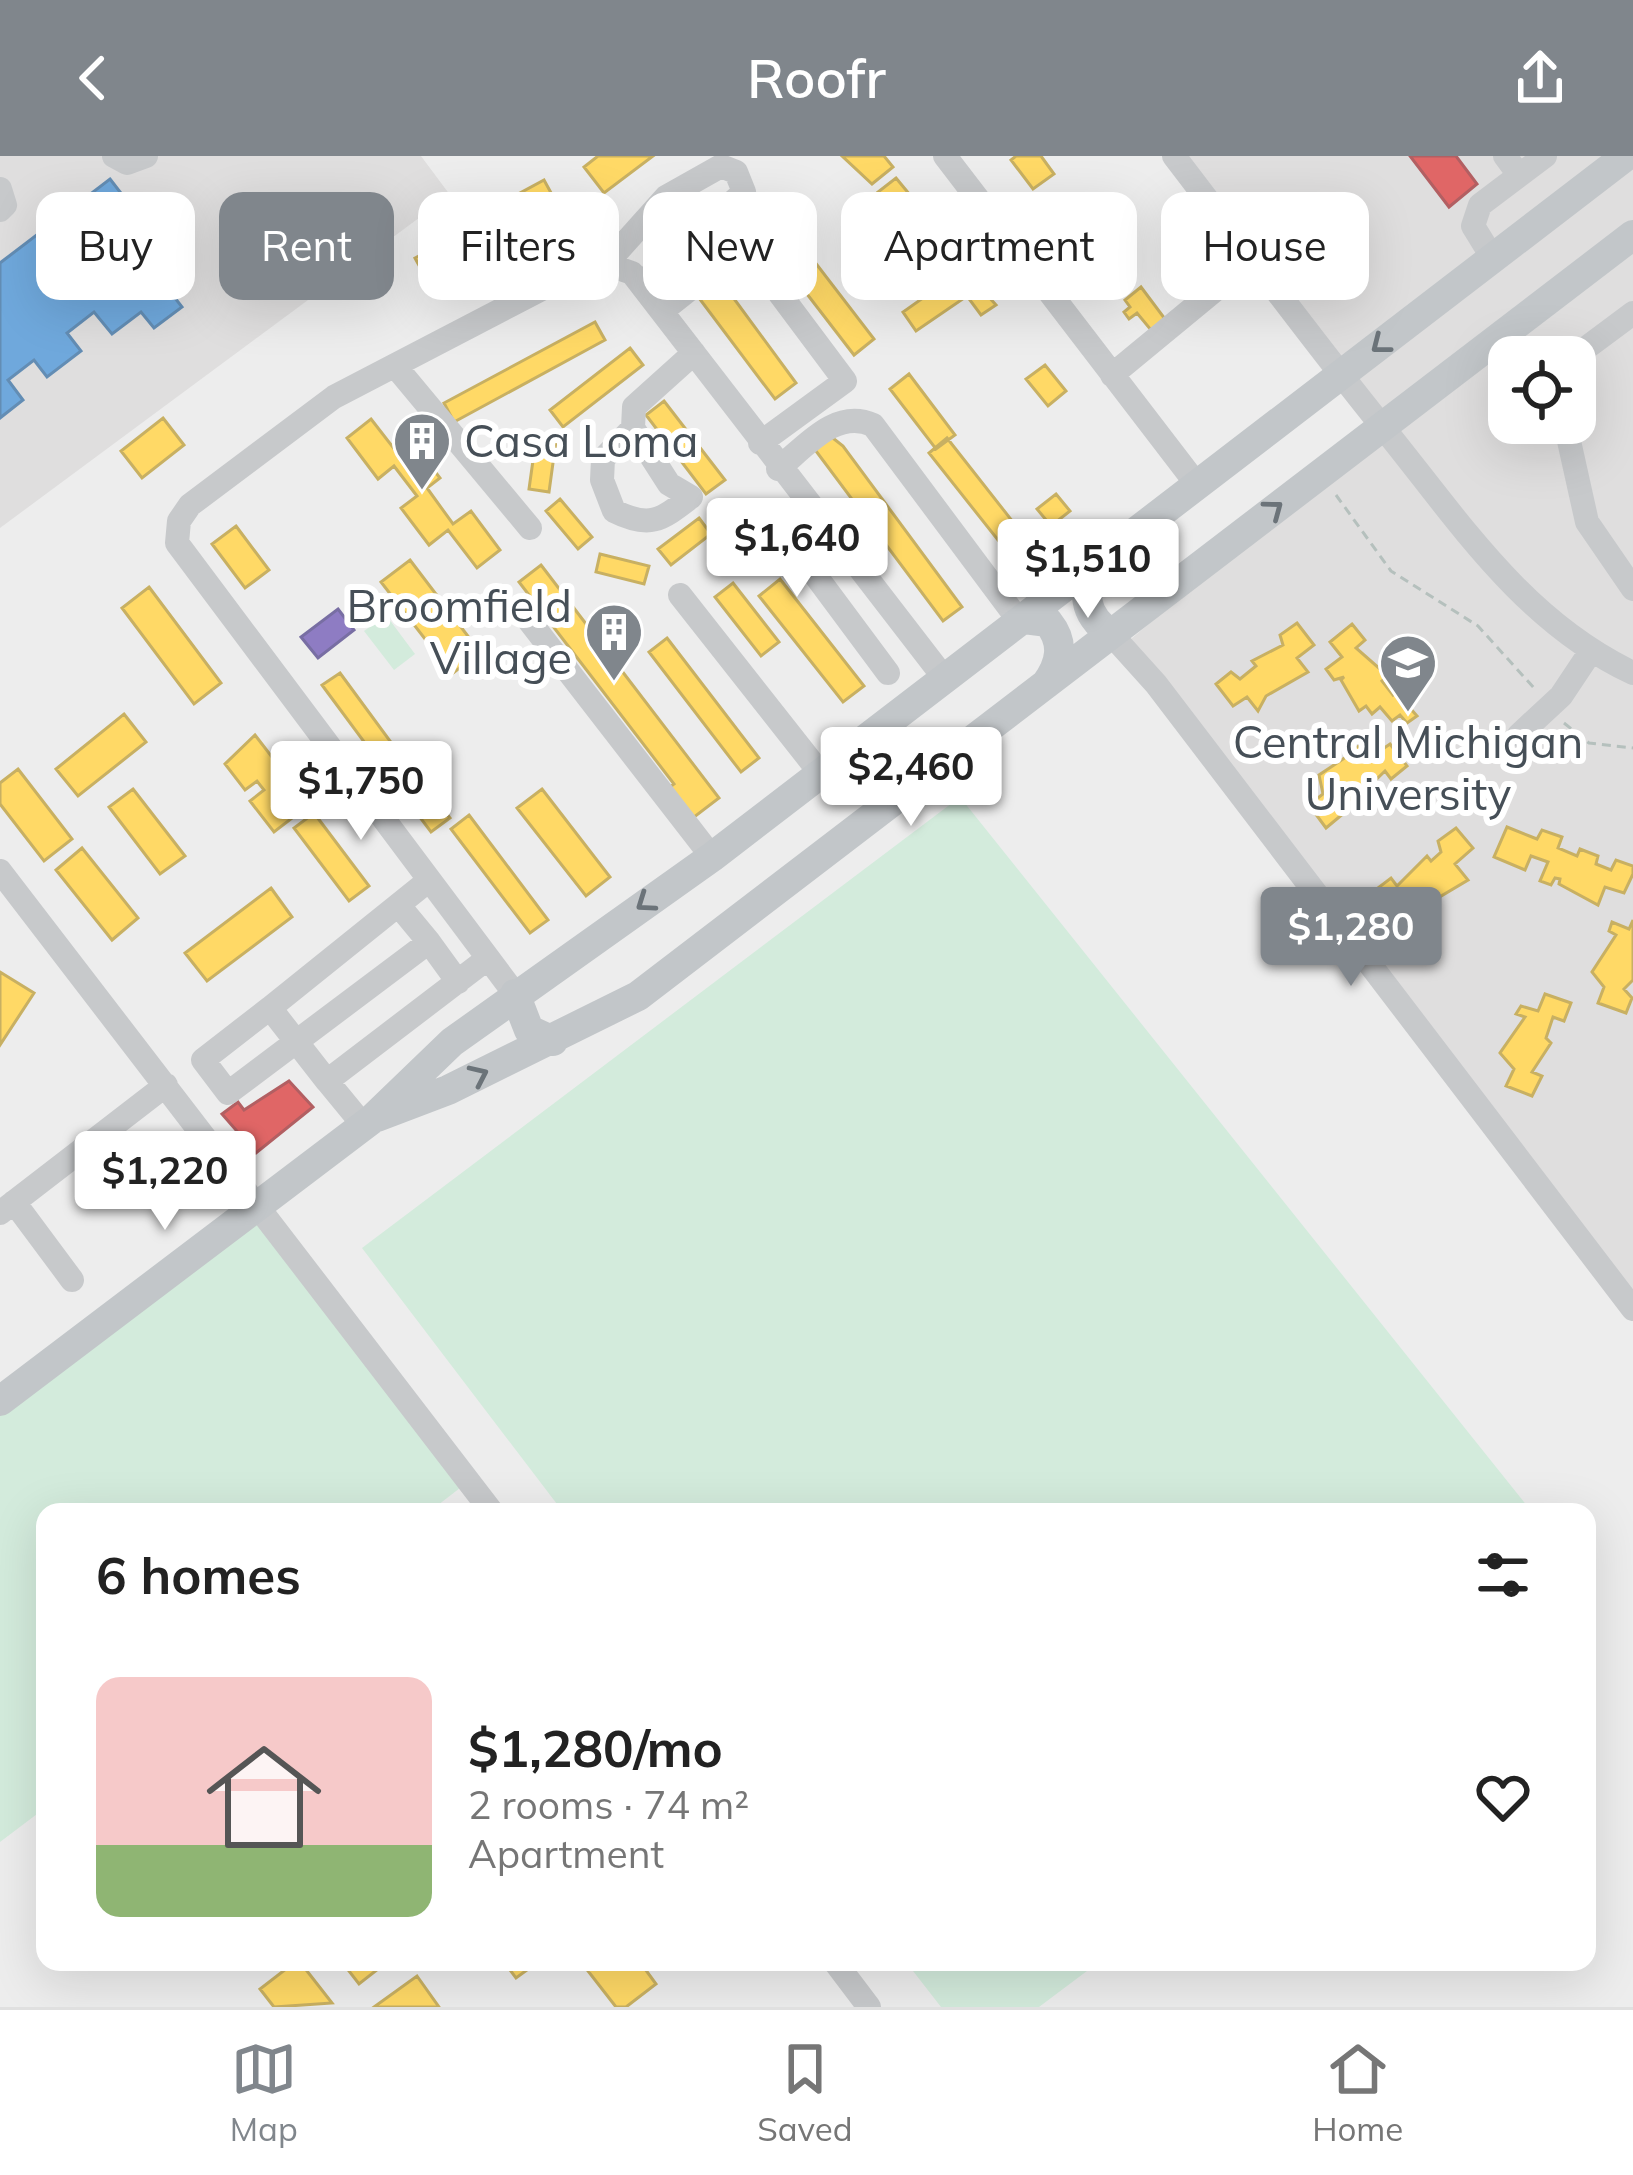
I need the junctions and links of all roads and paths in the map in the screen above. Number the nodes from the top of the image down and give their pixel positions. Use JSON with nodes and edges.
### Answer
{"nodes":[{"id":1,"x":114,"y":156,"type":"edge"},
{"id":2,"x":146,"y":156,"type":"edge"},
{"id":3,"x":945,"y":156,"type":"edge"},
{"id":4,"x":1174,"y":156,"type":"edge"},
{"id":5,"x":1545,"y":156,"type":"edge"},
{"id":6,"x":1624,"y":159,"type":"edge"},
{"id":7,"x":1512,"y":166,"type":"edge"},
{"id":8,"x":0,"y":189,"type":"edge"},
{"id":9,"x":0,"y":210,"type":"edge"},
{"id":10,"x":1633,"y":235,"type":"edge"},
{"id":11,"x":619,"y":249,"type":"edge"},
{"id":12,"x":1487,"y":263,"type":"junction"},
{"id":13,"x":619,"y":268,"type":"edge"},
{"id":14,"x":641,"y":284,"type":"junction"},
{"id":15,"x":522,"y":300,"type":"edge"},
{"id":16,"x":1203,"y":300,"type":"edge"},
{"id":17,"x":662,"y":310,"type":"junction"},
{"id":18,"x":1633,"y":313,"type":"edge"},
{"id":19,"x":1596,"y":341,"type":"edge"},
{"id":20,"x":694,"y":353,"type":"junction"},
{"id":21,"x":396,"y":368,"type":"junction"},
{"id":22,"x":1112,"y":375,"type":"junction"},
{"id":23,"x":1341,"y":376,"type":"junction"},
{"id":24,"x":1383,"y":426,"type":"junction"},
{"id":25,"x":632,"y":428,"type":"dead end"},
{"id":26,"x":760,"y":443,"type":"junction"},
{"id":27,"x":1570,"y":444,"type":"edge"},
{"id":28,"x":778,"y":469,"type":"junction"},
{"id":29,"x":1198,"y":486,"type":"junction"},
{"id":30,"x":1336,"y":495,"type":"dead end"},
{"id":31,"x":820,"y":522,"type":"junction"},
{"id":32,"x":530,"y":528,"type":"dead end"},
{"id":33,"x":1097,"y":563,"type":"junction"},
{"id":34,"x":1633,"y":589,"type":"edge"},
{"id":35,"x":680,"y":595,"type":"dead end"},
{"id":36,"x":520,"y":609,"type":"dead end"},
{"id":37,"x":1022,"y":620,"type":"junction"},
{"id":38,"x":1111,"y":634,"type":"junction"},
{"id":39,"x":1591,"y":651,"type":"junction"},
{"id":40,"x":888,"y":673,"type":"dead end"},
{"id":41,"x":1633,"y":673,"type":"edge"},
{"id":42,"x":945,"y":679,"type":"junction"},
{"id":43,"x":1046,"y":684,"type":"junction"},
{"id":44,"x":1551,"y":707,"type":"junction"},
{"id":45,"x":1519,"y":736,"type":"dead end"},
{"id":46,"x":1633,"y":748,"type":"edge"},
{"id":47,"x":821,"y":774,"type":"junction"},
{"id":48,"x":712,"y":857,"type":"junction"},
{"id":49,"x":0,"y":871,"type":"edge"},
{"id":50,"x":428,"y":881,"type":"junction"},
{"id":51,"x":400,"y":907,"type":"junction"},
{"id":52,"x":429,"y":942,"type":"junction"},
{"id":53,"x":487,"y":959,"type":"junction"},
{"id":54,"x":458,"y":982,"type":"junction"},
{"id":55,"x":515,"y":994,"type":"junction"},
{"id":56,"x":270,"y":1008,"type":"junction"},
{"id":57,"x":554,"y":1041,"type":"junction"},
{"id":58,"x":296,"y":1042,"type":"junction"},
{"id":59,"x":217,"y":1080,"type":"junction"},
{"id":60,"x":327,"y":1081,"type":"junction"},
{"id":61,"x":166,"y":1085,"type":"junction"},
{"id":62,"x":183,"y":1106,"type":"junction"},
{"id":63,"x":368,"y":1123,"type":"junction"},
{"id":64,"x":259,"y":1204,"type":"junction"},
{"id":65,"x":7,"y":1208,"type":"edge"},
{"id":66,"x":72,"y":1280,"type":"dead end"},
{"id":67,"x":1633,"y":1309,"type":"edge"},
{"id":68,"x":0,"y":1401,"type":"edge"},
{"id":69,"x":485,"y":1503,"type":"edge"},
{"id":70,"x":842,"y":1971,"type":"edge"},
{"id":71,"x":869,"y":2007,"type":"edge"}],
"edges":[{"from":1,"to":2,"type":"street"},
{"from":3,"to":22,"type":"street"},
{"from":4,"to":23,"type":"street"},
{"from":5,"to":7,"type":"street"},
{"from":6,"to":12,"type":"main road"},
{"from":7,"to":12,"type":"street"},
{"from":8,"to":9,"type":"street"},
{"from":10,"to":24,"type":"main road"},
{"from":11,"to":14,"type":"street"},
{"from":12,"to":23,"type":"main road","one_way":true},
{"from":13,"to":14,"type":"street"},
{"from":14,"to":17,"type":"street"},
{"from":15,"to":21,"type":"street"},
{"from":16,"to":22,"type":"street"},
{"from":17,"to":20,"type":"street"},
{"from":17,"to":26,"type":"street"},
{"from":18,"to":19,"type":"street"},
{"from":20,"to":25,"type":"street"},
{"from":20,"to":26,"type":"street"},
{"from":21,"to":32,"type":"street"},
{"from":21,"to":50,"type":"street"},
{"from":22,"to":29,"type":"street"},
{"from":23,"to":24,"type":"street"},
{"from":23,"to":29,"type":"main road"},
{"from":38,"to":24,"type":"main road","one_way":true},
{"from":24,"to":39,"type":"street"},
{"from":26,"to":28,"type":"street"},
{"from":27,"to":34,"type":"street"},
{"from":28,"to":31,"type":"street"},
{"from":28,"to":37,"type":"street"},
{"from":29,"to":33,"type":"main road"},
{"from":30,"to":44,"type":"path"},
{"from":31,"to":40,"type":"street"},
{"from":31,"to":42,"type":"street"},
{"from":33,"to":37,"type":"main road"},
{"from":33,"to":38,"type":"main road"},
{"from":35,"to":47,"type":"street"},
{"from":36,"to":48,"type":"street"},
{"from":37,"to":42,"type":"main road"},
{"from":37,"to":43,"type":"main road"},
{"from":38,"to":43,"type":"main road"},
{"from":38,"to":67,"type":"street"},
{"from":39,"to":41,"type":"street"},
{"from":39,"to":44,"type":"street"},
{"from":42,"to":47,"type":"main road"},
{"from":43,"to":57,"type":"main road"},
{"from":44,"to":45,"type":"street"},
{"from":44,"to":46,"type":"path"},
{"from":47,"to":48,"type":"main road"},
{"from":48,"to":55,"type":"main road","one_way":true},
{"from":49,"to":61,"type":"street"},
{"from":50,"to":51,"type":"street"},
{"from":50,"to":53,"type":"street"},
{"from":51,"to":52,"type":"street"},
{"from":51,"to":56,"type":"street"},
{"from":52,"to":54,"type":"street"},
{"from":52,"to":58,"type":"street"},
{"from":53,"to":54,"type":"street"},
{"from":53,"to":55,"type":"street"},
{"from":54,"to":60,"type":"street"},
{"from":55,"to":57,"type":"main road"},
{"from":55,"to":63,"type":"main road"},
{"from":56,"to":58,"type":"street"},
{"from":56,"to":59,"type":"street"},
{"from":63,"to":57,"type":"main road","one_way":true},
{"from":58,"to":59,"type":"street"},
{"from":58,"to":60,"type":"street"},
{"from":59,"to":62,"type":"street"},
{"from":60,"to":63,"type":"street"},
{"from":61,"to":62,"type":"street"},
{"from":61,"to":65,"type":"street"},
{"from":62,"to":64,"type":"street"},
{"from":63,"to":64,"type":"main road"},
{"from":64,"to":68,"type":"main road"},
{"from":64,"to":69,"type":"street"},
{"from":65,"to":66,"type":"street"},
{"from":70,"to":71,"type":"street"}]}
